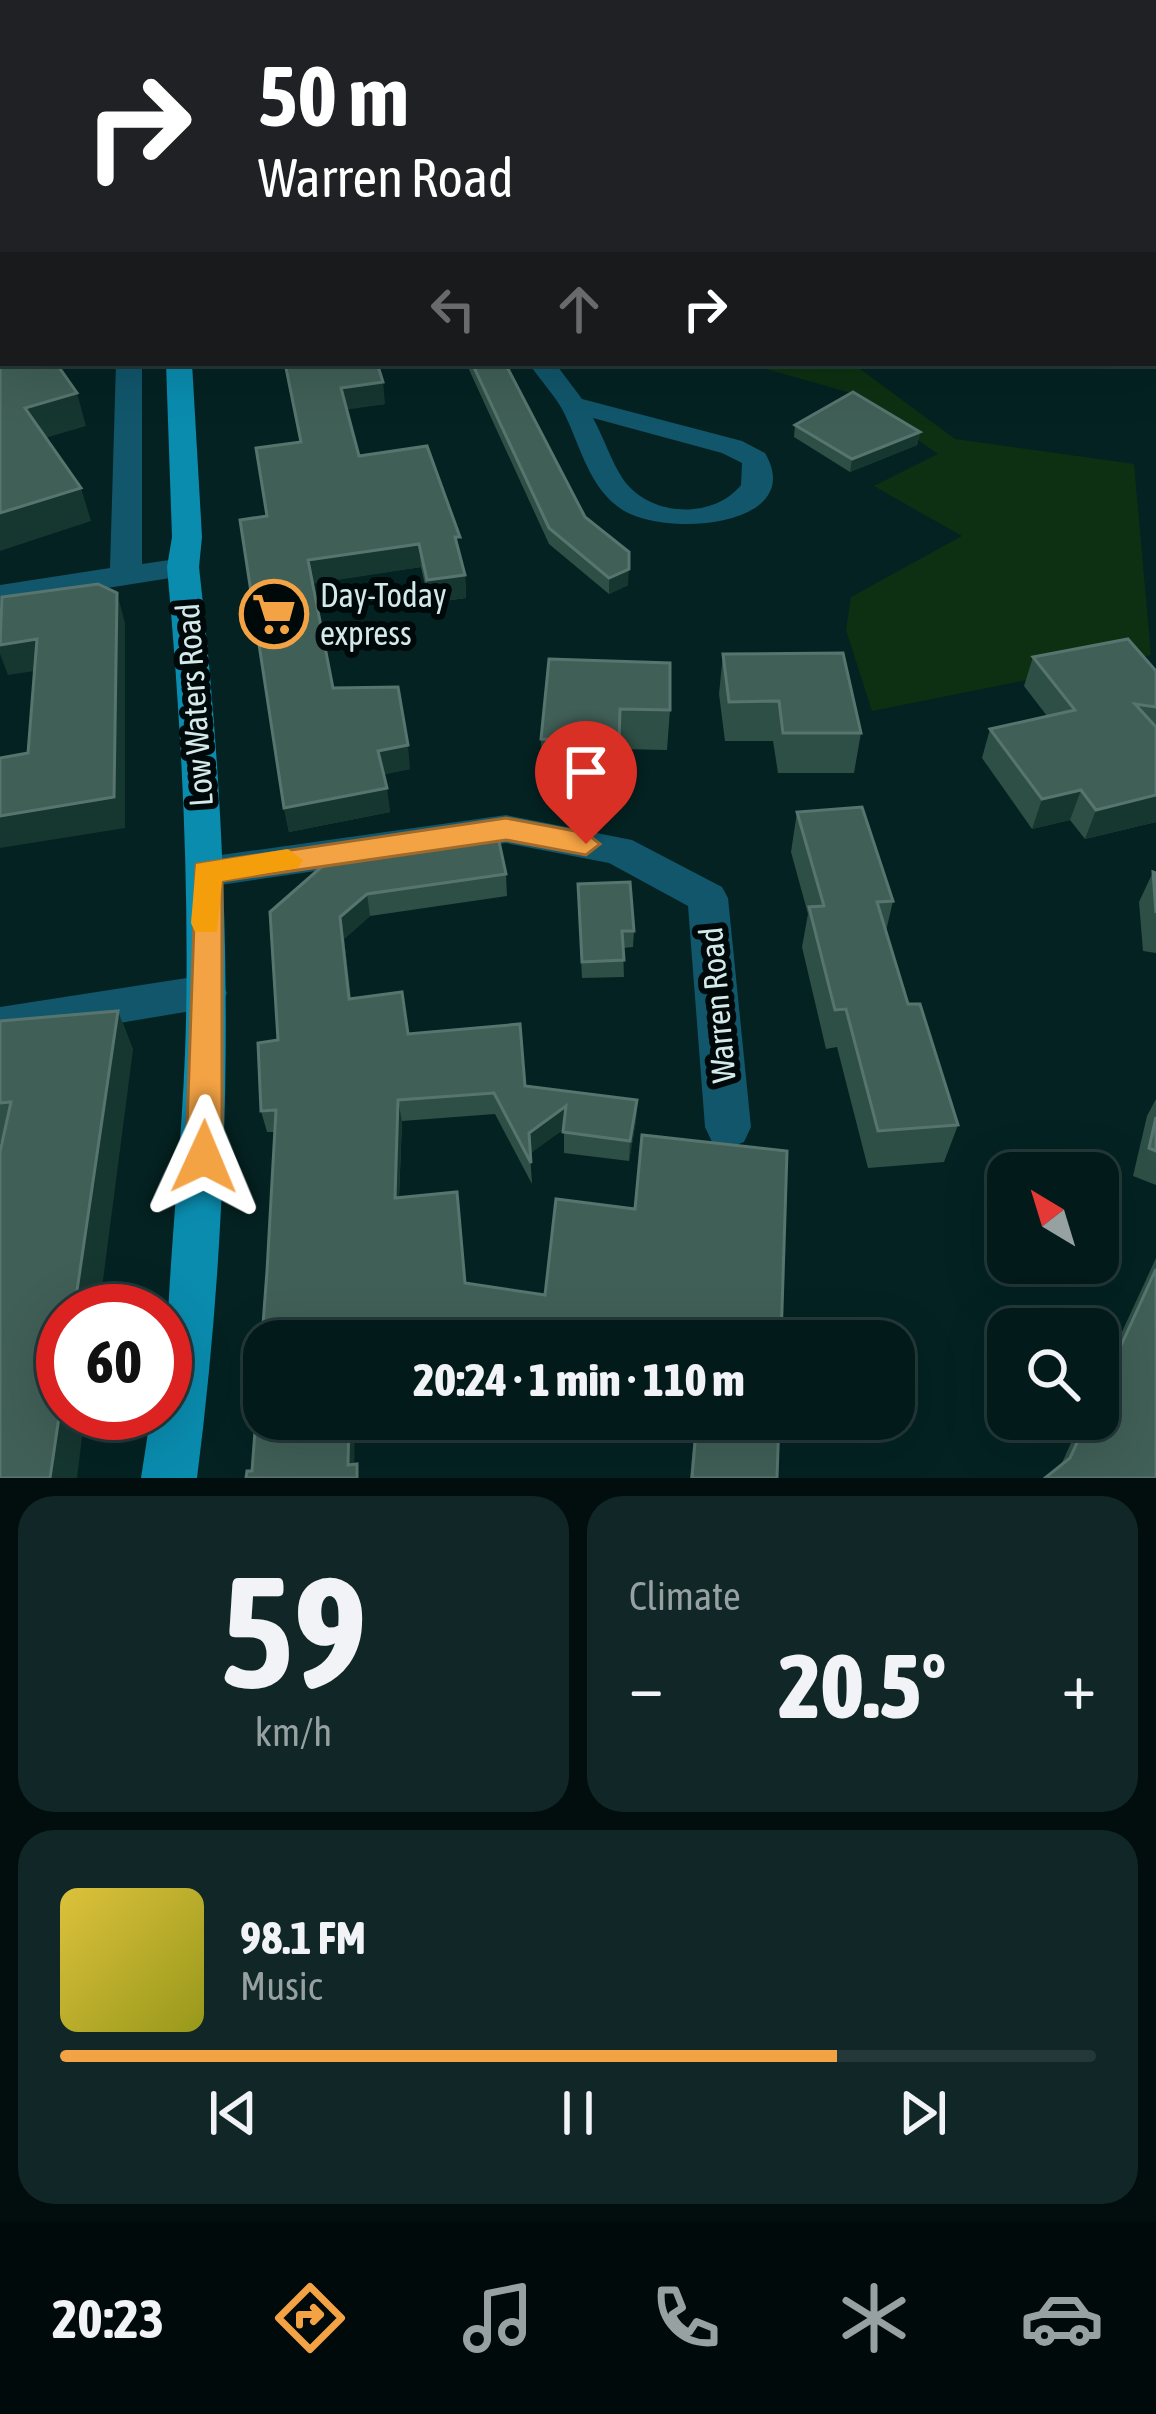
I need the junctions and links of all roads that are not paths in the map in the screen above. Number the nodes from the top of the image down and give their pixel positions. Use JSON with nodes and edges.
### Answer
{"nodes":[{"id":1,"x":129,"y":366,"type":"edge"},
{"id":2,"x":178,"y":366,"type":"edge"},
{"id":3,"x":544,"y":366,"type":"edge"},
{"id":4,"x":574,"y":405,"type":"junction"},
{"id":5,"x":183,"y":567,"type":"junction"},
{"id":6,"x":126,"y":575,"type":"junction"},
{"id":7,"x":0,"y":595,"type":"edge"},
{"id":8,"x":207,"y":872,"type":"junction"},
{"id":9,"x":206,"y":993,"type":"junction"},
{"id":10,"x":0,"y":1025,"type":"edge"},
{"id":11,"x":728,"y":1127,"type":"dead end"},
{"id":12,"x":169,"y":1478,"type":"edge"}],
"edges":[{"from":1,"to":6,"type":"street"},
{"from":2,"to":5,"type":"main road","name":"Low Waters Road"},
{"from":3,"to":4,"type":"street"},
{"from":4,"to":4,"type":"street"},
{"from":5,"to":6,"type":"street"},
{"from":5,"to":8,"type":"main road","name":"Low Waters Road"},
{"from":6,"to":7,"type":"street"},
{"from":8,"to":9,"type":"main road","name":"Low Waters Road"},
{"from":8,"to":11,"type":"street","name":"Warren Road"},
{"from":9,"to":10,"type":"street"},
{"from":9,"to":12,"type":"main road","name":"Low Waters Road"}]}
